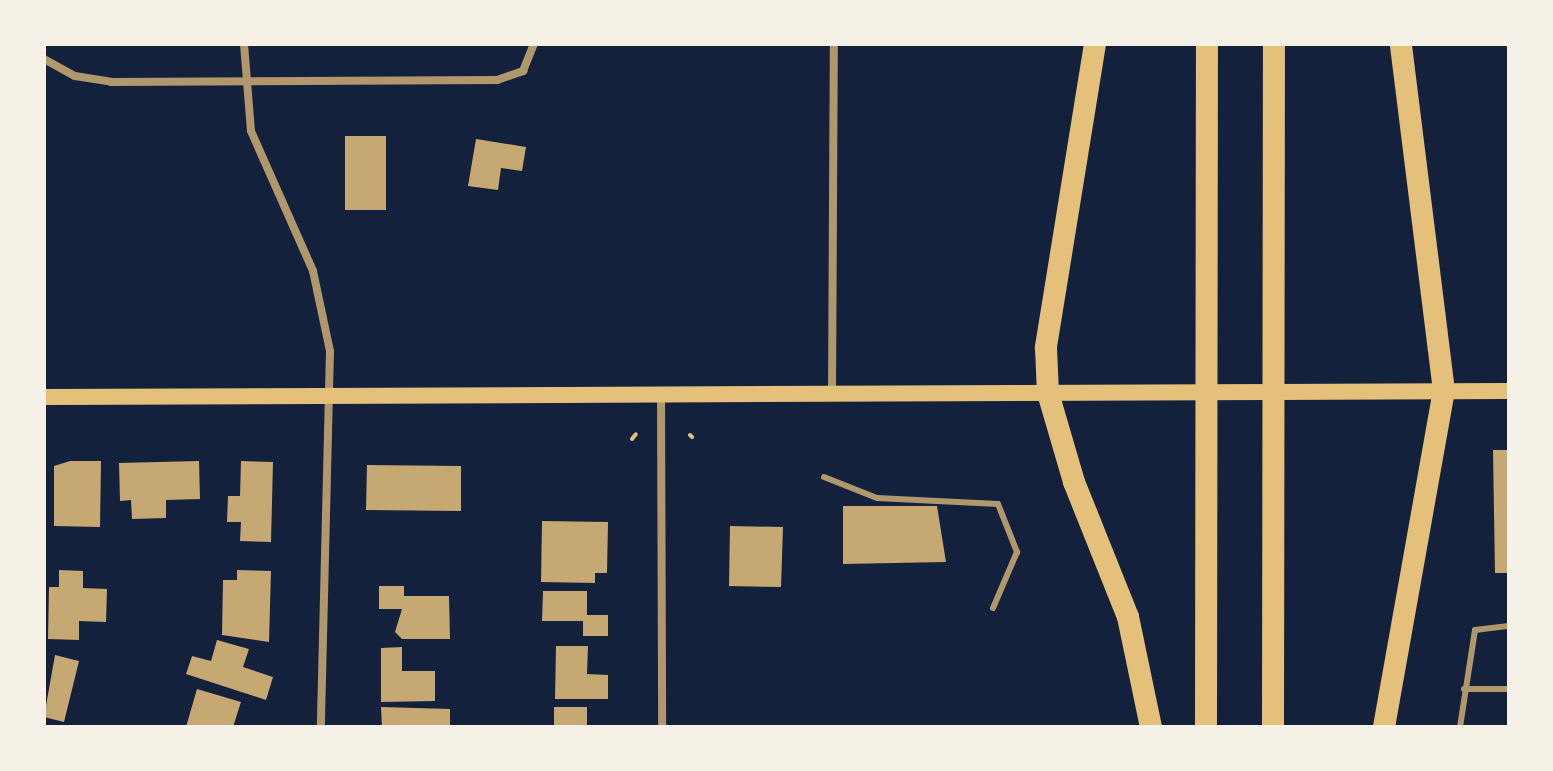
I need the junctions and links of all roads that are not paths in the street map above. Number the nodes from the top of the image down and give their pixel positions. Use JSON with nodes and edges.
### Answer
{"nodes":[{"id":1,"x":244,"y":44,"type":"edge"},
{"id":2,"x":534,"y":44,"type":"edge"},
{"id":3,"x":834,"y":44,"type":"edge"},
{"id":4,"x":1095,"y":44,"type":"edge"},
{"id":5,"x":1207,"y":44,"type":"edge"},
{"id":6,"x":1274,"y":44,"type":"edge"},
{"id":7,"x":1401,"y":44,"type":"edge"},
{"id":8,"x":46,"y":60,"type":"edge"},
{"id":9,"x":244,"y":83,"type":"junction"},
{"id":10,"x":1444,"y":391,"type":"junction"},
{"id":11,"x":1509,"y":391,"type":"edge"},
{"id":12,"x":1048,"y":393,"type":"junction"},
{"id":13,"x":661,"y":395,"type":"junction"},
{"id":14,"x":832,"y":395,"type":"junction"},
{"id":15,"x":44,"y":397,"type":"edge"},
{"id":16,"x":330,"y":398,"type":"junction"},
{"id":17,"x":824,"y":477,"type":"dead end"},
{"id":18,"x":993,"y":608,"type":"dead end"},
{"id":19,"x":1509,"y":626,"type":"edge"},
{"id":20,"x":1464,"y":689,"type":"junction"},
{"id":21,"x":1509,"y":689,"type":"edge"},
{"id":22,"x":321,"y":727,"type":"edge"},
{"id":23,"x":662,"y":727,"type":"edge"},
{"id":24,"x":1151,"y":727,"type":"edge"},
{"id":25,"x":1206,"y":727,"type":"edge"},
{"id":26,"x":1273,"y":727,"type":"edge"},
{"id":27,"x":1384,"y":727,"type":"edge"},
{"id":28,"x":1460,"y":727,"type":"edge"}],
"edges":[{"from":1,"to":9,"type":"street"},
{"from":2,"to":9,"type":"street"},
{"from":3,"to":14,"type":"street"},
{"from":4,"to":12,"type":"highway"},
{"from":5,"to":25,"type":"highway"},
{"from":6,"to":26,"type":"highway"},
{"from":7,"to":10,"type":"highway"},
{"from":8,"to":9,"type":"street"},
{"from":9,"to":16,"type":"street"},
{"from":10,"to":11,"type":"main road"},
{"from":10,"to":12,"type":"main road"},
{"from":10,"to":27,"type":"highway"},
{"from":12,"to":14,"type":"main road"},
{"from":12,"to":24,"type":"highway"},
{"from":13,"to":14,"type":"main road"},
{"from":13,"to":16,"type":"main road"},
{"from":13,"to":23,"type":"street"},
{"from":15,"to":16,"type":"main road"},
{"from":16,"to":22,"type":"street"},
{"from":17,"to":18,"type":"lane"},
{"from":19,"to":20,"type":"lane"},
{"from":20,"to":21,"type":"lane"},
{"from":20,"to":28,"type":"lane"}]}
